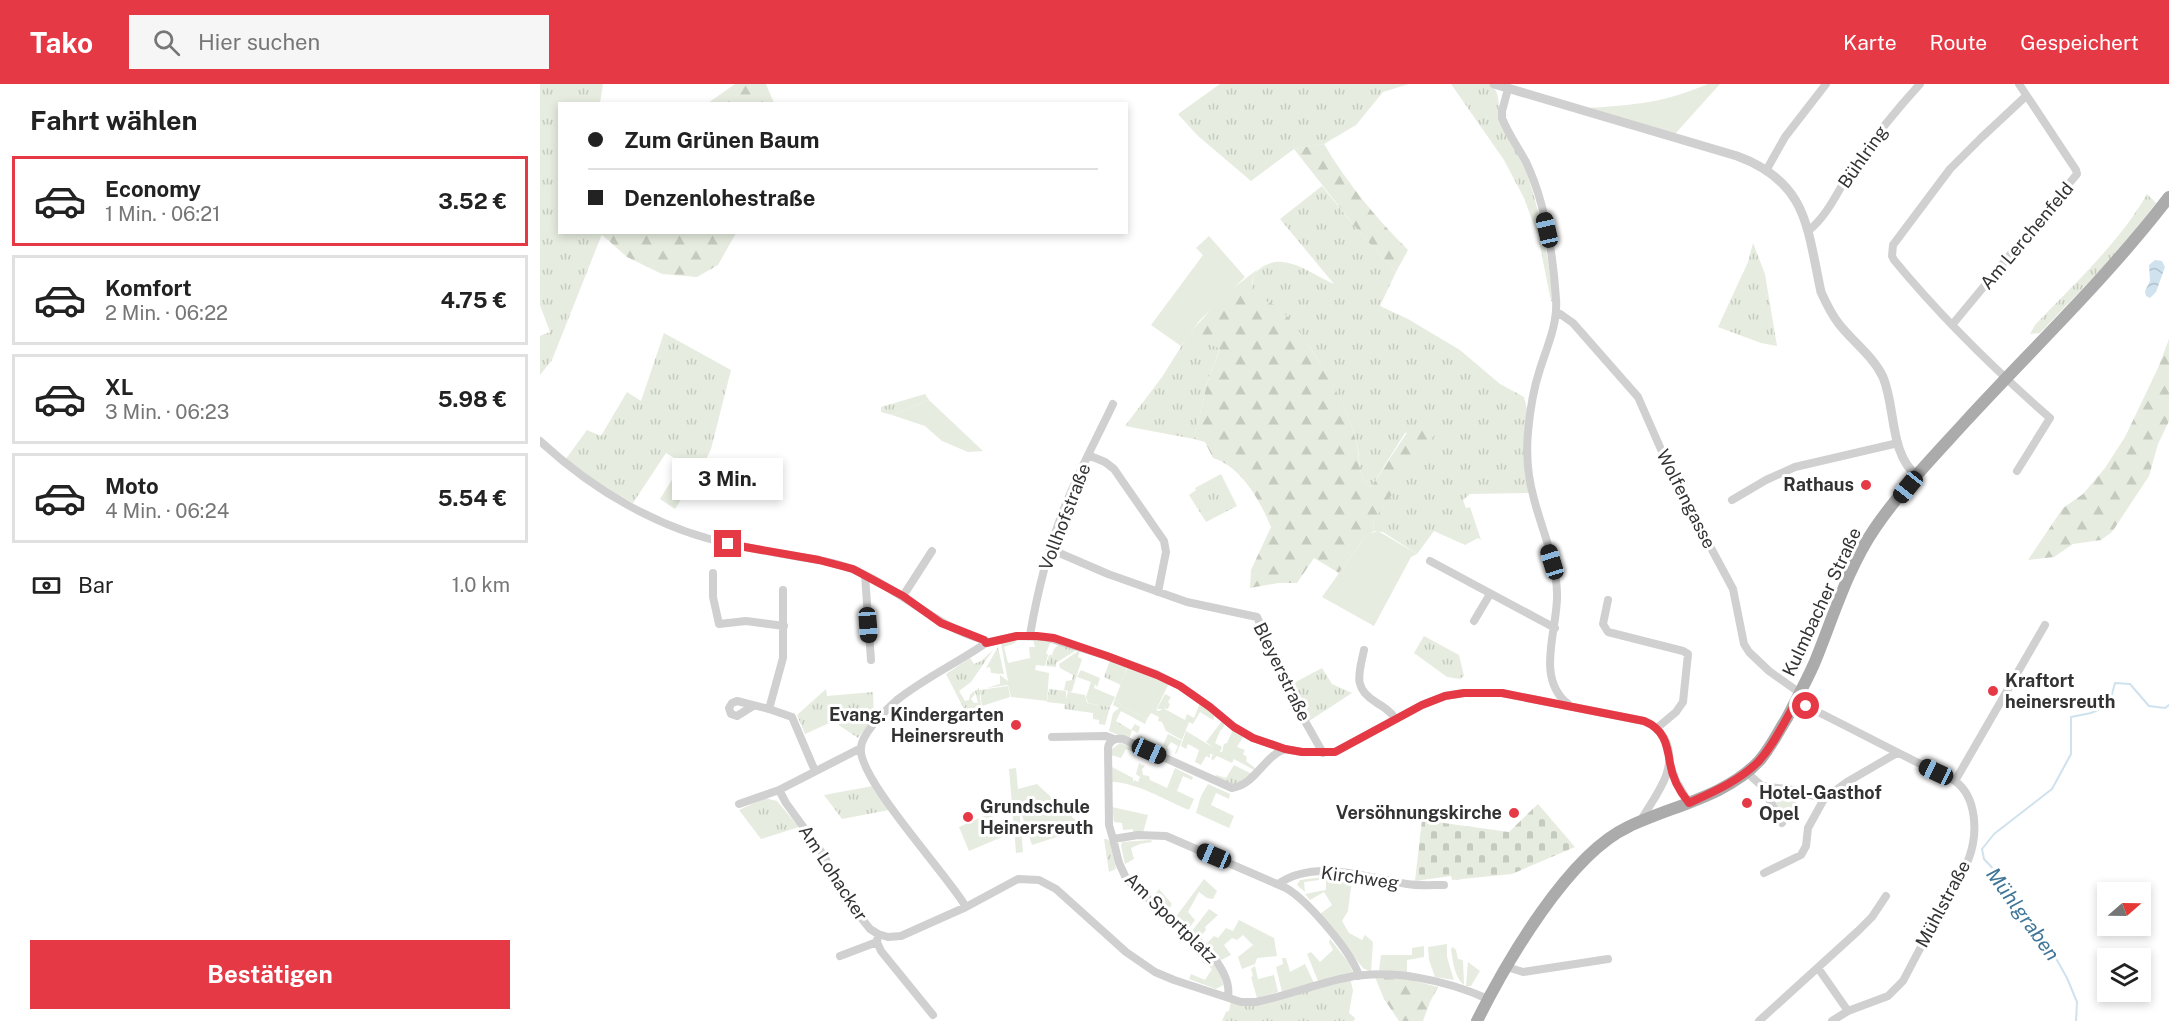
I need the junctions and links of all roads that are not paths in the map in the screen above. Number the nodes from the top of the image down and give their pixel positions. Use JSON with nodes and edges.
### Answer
{"nodes":[{"id":1,"x":1494,"y":84,"type":"edge"},
{"id":2,"x":1826,"y":84,"type":"edge"},
{"id":3,"x":1920,"y":84,"type":"edge"},
{"id":4,"x":2019,"y":84,"type":"edge"},
{"id":5,"x":1508,"y":89,"type":"junction"},
{"id":6,"x":2026,"y":96,"type":"junction"},
{"id":7,"x":1767,"y":169,"type":"junction"},
{"id":8,"x":2169,"y":198,"type":"edge"},
{"id":9,"x":1808,"y":231,"type":"junction"},
{"id":10,"x":1556,"y":311,"type":"junction"},
{"id":11,"x":1952,"y":325,"type":"junction"},
{"id":12,"x":2005,"y":379,"type":"junction"},
{"id":13,"x":1113,"y":404,"type":"dead end"},
{"id":14,"x":540,"y":441,"type":"edge"},
{"id":15,"x":1898,"y":443,"type":"junction"},
{"id":16,"x":1088,"y":455,"type":"junction"},
{"id":17,"x":2017,"y":471,"type":"dead end"},
{"id":18,"x":1917,"y":476,"type":"junction"},
{"id":19,"x":1732,"y":500,"type":"dead end"},
{"id":20,"x":1050,"y":549,"type":"junction"},
{"id":21,"x":932,"y":551,"type":"dead end"},
{"id":22,"x":1430,"y":561,"type":"dead end"},
{"id":23,"x":712,"y":573,"type":"dead end"},
{"id":24,"x":865,"y":575,"type":"junction"},
{"id":25,"x":783,"y":590,"type":"dead end"},
{"id":26,"x":1158,"y":592,"type":"junction"},
{"id":27,"x":1490,"y":594,"type":"junction"},
{"id":28,"x":903,"y":596,"type":"junction"},
{"id":29,"x":1608,"y":600,"type":"dead end"},
{"id":30,"x":1474,"y":621,"type":"dead end"},
{"id":31,"x":2045,"y":625,"type":"dead end"},
{"id":32,"x":784,"y":626,"type":"junction"},
{"id":33,"x":1555,"y":628,"type":"junction"},
{"id":34,"x":1030,"y":635,"type":"junction"},
{"id":35,"x":986,"y":643,"type":"junction"},
{"id":36,"x":1364,"y":650,"type":"dead end"},
{"id":37,"x":871,"y":660,"type":"dead end"},
{"id":38,"x":1798,"y":697,"type":"junction"},
{"id":39,"x":1569,"y":705,"type":"junction"},
{"id":40,"x":753,"y":706,"type":"dead end"},
{"id":41,"x":769,"y":709,"type":"junction"},
{"id":42,"x":1395,"y":718,"type":"junction"},
{"id":43,"x":1657,"y":728,"type":"junction"},
{"id":44,"x":1052,"y":737,"type":"dead end"},
{"id":45,"x":1114,"y":739,"type":"junction"},
{"id":46,"x":861,"y":748,"type":"junction"},
{"id":47,"x":1285,"y":749,"type":"junction"},
{"id":48,"x":1323,"y":753,"type":"junction"},
{"id":49,"x":1897,"y":753,"type":"junction"},
{"id":50,"x":1670,"y":764,"type":"junction"},
{"id":51,"x":815,"y":771,"type":"junction"},
{"id":52,"x":1746,"y":772,"type":"junction"},
{"id":53,"x":1955,"y":781,"type":"junction"},
{"id":54,"x":1762,"y":786,"type":"junction"},
{"id":55,"x":779,"y":790,"type":"junction"},
{"id":56,"x":1824,"y":799,"type":"junction"},
{"id":57,"x":1689,"y":803,"type":"junction"},
{"id":58,"x":739,"y":804,"type":"dead end"},
{"id":59,"x":1640,"y":822,"type":"junction"},
{"id":60,"x":1782,"y":823,"type":"dead end"},
{"id":61,"x":1113,"y":839,"type":"junction"},
{"id":62,"x":1764,"y":873,"type":"dead end"},
{"id":63,"x":1278,"y":884,"type":"junction"},
{"id":64,"x":1444,"y":885,"type":"dead end"},
{"id":65,"x":1887,"y":896,"type":"dead end"},
{"id":66,"x":966,"y":907,"type":"junction"},
{"id":67,"x":878,"y":938,"type":"junction"},
{"id":68,"x":840,"y":956,"type":"dead end"},
{"id":69,"x":1608,"y":959,"type":"dead end"},
{"id":70,"x":1507,"y":967,"type":"junction"},
{"id":71,"x":1818,"y":969,"type":"junction"},
{"id":72,"x":1359,"y":976,"type":"junction"},
{"id":73,"x":1228,"y":997,"type":"junction"},
{"id":74,"x":1488,"y":999,"type":"junction"},
{"id":75,"x":1848,"y":1011,"type":"junction"},
{"id":76,"x":933,"y":1015,"type":"dead end"},
{"id":77,"x":1477,"y":1021,"type":"edge"},
{"id":78,"x":1759,"y":1021,"type":"edge"},
{"id":79,"x":1832,"y":1021,"type":"edge"}],
"edges":[{"from":1,"to":5,"type":"street"},
{"from":2,"to":7,"type":"street"},
{"from":3,"to":9,"type":"street","name":"Bühlring"},
{"from":4,"to":6,"type":"street"},
{"from":5,"to":7,"type":"street"},
{"from":5,"to":10,"type":"street"},
{"from":6,"to":11,"type":"street","name":"Am Lerchenfeld"},
{"from":6,"to":11,"type":"street"},
{"from":7,"to":9,"type":"street"},
{"from":8,"to":12,"type":"main road","name":"Kulmbacher Straße"},
{"from":9,"to":15,"type":"street"},
{"from":10,"to":33,"type":"street"},
{"from":10,"to":38,"type":"street","name":"Wolfengasse"},
{"from":11,"to":12,"type":"street"},
{"from":12,"to":17,"type":"street"},
{"from":12,"to":18,"type":"main road","name":"Kulmbacher Straße"},
{"from":13,"to":16,"type":"street","name":"Vollhofstraße"},
{"from":14,"to":24,"type":"street"},
{"from":15,"to":18,"type":"street"},
{"from":15,"to":19,"type":"street"},
{"from":16,"to":20,"type":"street","name":"Vollhofstraße"},
{"from":16,"to":26,"type":"street"},
{"from":18,"to":38,"type":"main road","name":"Kulmbacher Straße"},
{"from":20,"to":26,"type":"street","name":"Bleyerstraße"},
{"from":20,"to":34,"type":"street","name":"Vollhofstraße"},
{"from":21,"to":28,"type":"street"},
{"from":22,"to":27,"type":"street"},
{"from":23,"to":32,"type":"street"},
{"from":24,"to":28,"type":"street"},
{"from":24,"to":37,"type":"street"},
{"from":25,"to":32,"type":"street"},
{"from":26,"to":48,"type":"street","name":"Bleyerstraße"},
{"from":27,"to":30,"type":"street"},
{"from":27,"to":33,"type":"street"},
{"from":28,"to":35,"type":"street"},
{"from":29,"to":43,"type":"street"},
{"from":31,"to":53,"type":"street"},
{"from":32,"to":41,"type":"street"},
{"from":33,"to":39,"type":"street"},
{"from":34,"to":35,"type":"street"},
{"from":34,"to":47,"type":"street"},
{"from":35,"to":46,"type":"street"},
{"from":36,"to":42,"type":"street"},
{"from":38,"to":49,"type":"street"},
{"from":38,"to":52,"type":"main road","name":"Kulmbacher Straße"},
{"from":39,"to":42,"type":"street"},
{"from":39,"to":43,"type":"street"},
{"from":40,"to":41,"type":"street"},
{"from":41,"to":51,"type":"street"},
{"from":42,"to":48,"type":"street"},
{"from":43,"to":50,"type":"street"},
{"from":44,"to":45,"type":"street"},
{"from":45,"to":47,"type":"street"},
{"from":45,"to":61,"type":"street","name":"Am Sportplatz"},
{"from":46,"to":51,"type":"street"},
{"from":46,"to":66,"type":"street"},
{"from":47,"to":48,"type":"street"},
{"from":49,"to":53,"type":"street"},
{"from":49,"to":56,"type":"street"},
{"from":50,"to":57,"type":"street"},
{"from":50,"to":59,"type":"street"},
{"from":51,"to":55,"type":"street"},
{"from":52,"to":54,"type":"street"},
{"from":52,"to":57,"type":"main road","name":"Kulmbacher Straße"},
{"from":53,"to":75,"type":"street","name":"Mühlstraße"},
{"from":54,"to":56,"type":"street"},
{"from":54,"to":60,"type":"street"},
{"from":55,"to":58,"type":"street"},
{"from":55,"to":67,"type":"street","name":"Am Lohacker"},
{"from":56,"to":62,"type":"street"},
{"from":57,"to":59,"type":"main road","name":"Kulmbacher Straße"},
{"from":59,"to":70,"type":"main road","name":"Kulmbacher Straße"},
{"from":61,"to":63,"type":"street"},
{"from":61,"to":73,"type":"street","name":"Am Sportplatz"},
{"from":63,"to":64,"type":"street","name":"Kirchweg"},
{"from":63,"to":72,"type":"street"},
{"from":65,"to":71,"type":"street"},
{"from":66,"to":67,"type":"street","name":"Am Lohacker"},
{"from":66,"to":73,"type":"street","name":"Am Lohacker"},
{"from":67,"to":68,"type":"street"},
{"from":67,"to":76,"type":"street"},
{"from":69,"to":70,"type":"street"},
{"from":70,"to":74,"type":"main road","name":"Kulmbacher Straße"},
{"from":71,"to":75,"type":"street"},
{"from":71,"to":78,"type":"street"},
{"from":72,"to":73,"type":"street","name":"Am Lohacker"},
{"from":72,"to":74,"type":"street","name":"Am Lohacker"},
{"from":74,"to":77,"type":"main road","name":"Kulmbacher Straße"},
{"from":75,"to":79,"type":"street","name":"Mühlstraße"}]}
